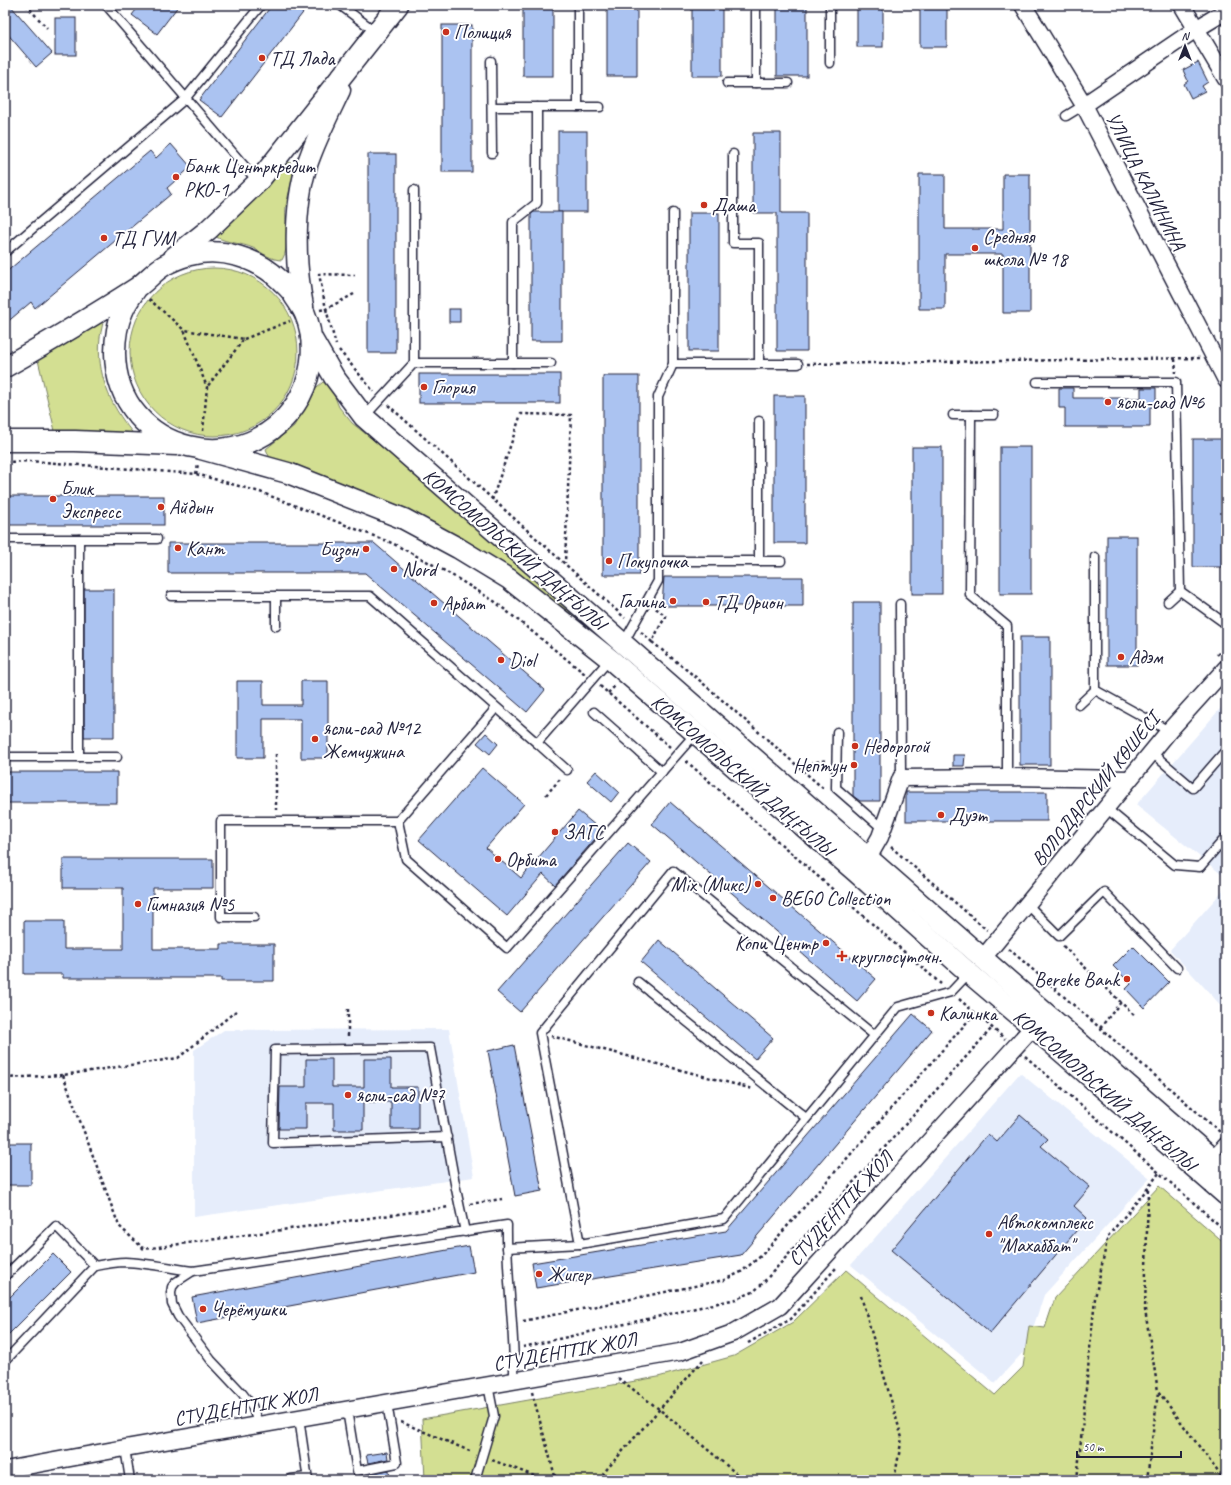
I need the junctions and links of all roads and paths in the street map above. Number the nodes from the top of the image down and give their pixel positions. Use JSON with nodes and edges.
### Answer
{"nodes":[{"id":1,"x":26,"y":5,"type":"edge"},
{"id":2,"x":106,"y":5,"type":"edge"},
{"id":3,"x":261,"y":5,"type":"edge"},
{"id":4,"x":340,"y":5,"type":"edge"},
{"id":5,"x":398,"y":5,"type":"edge"},
{"id":6,"x":578,"y":5,"type":"edge"},
{"id":7,"x":756,"y":5,"type":"edge"},
{"id":8,"x":830,"y":5,"type":"edge"},
{"id":9,"x":1023,"y":5,"type":"edge"},
{"id":10,"x":1182,"y":5,"type":"edge"},
{"id":11,"x":1226,"y":11,"type":"edge"},
{"id":12,"x":47,"y":28,"type":"dead end"},
{"id":13,"x":1196,"y":29,"type":"junction"},
{"id":14,"x":376,"y":32,"type":"junction"},
{"id":15,"x":491,"y":61,"type":"dead end"},
{"id":16,"x":352,"y":63,"type":"junction"},
{"id":17,"x":830,"y":63,"type":"dead end"},
{"id":18,"x":1226,"y":79,"type":"edge"},
{"id":19,"x":727,"y":83,"type":"dead end"},
{"id":20,"x":756,"y":83,"type":"junction"},
{"id":21,"x":788,"y":83,"type":"dead end"},
{"id":22,"x":185,"y":99,"type":"junction"},
{"id":23,"x":1084,"y":105,"type":"junction"},
{"id":24,"x":492,"y":107,"type":"junction"},
{"id":25,"x":537,"y":107,"type":"junction"},
{"id":26,"x":578,"y":107,"type":"junction"},
{"id":27,"x":600,"y":107,"type":"dead end"},
{"id":28,"x":1066,"y":116,"type":"dead end"},
{"id":29,"x":492,"y":153,"type":"dead end"},
{"id":30,"x":733,"y":154,"type":"dead end"},
{"id":31,"x":258,"y":182,"type":"junction"},
{"id":32,"x":414,"y":190,"type":"dead end"},
{"id":33,"x":673,"y":213,"type":"dead end"},
{"id":34,"x":5,"y":252,"type":"edge"},
{"id":35,"x":165,"y":265,"type":"junction"},
{"id":36,"x":355,"y":275,"type":"dead end"},
{"id":37,"x":137,"y":288,"type":"junction"},
{"id":38,"x":354,"y":294,"type":"dead end"},
{"id":39,"x":305,"y":315,"type":"junction"},
{"id":40,"x":184,"y":330,"type":"junction"},
{"id":41,"x":311,"y":337,"type":"junction"},
{"id":42,"x":244,"y":339,"type":"junction"},
{"id":43,"x":1215,"y":358,"type":"junction"},
{"id":44,"x":414,"y":363,"type":"junction"},
{"id":45,"x":513,"y":363,"type":"junction"},
{"id":46,"x":551,"y":363,"type":"dead end"},
{"id":47,"x":673,"y":364,"type":"junction"},
{"id":48,"x":759,"y":364,"type":"junction"},
{"id":49,"x":798,"y":364,"type":"joint"},
{"id":50,"x":5,"y":366,"type":"edge"},
{"id":51,"x":1226,"y":380,"type":"edge"},
{"id":52,"x":1037,"y":382,"type":"dead end"},
{"id":53,"x":953,"y":415,"type":"dead end"},
{"id":54,"x":971,"y":415,"type":"junction"},
{"id":55,"x":994,"y":415,"type":"dead end"},
{"id":56,"x":364,"y":417,"type":"junction"},
{"id":57,"x":759,"y":421,"type":"dead end"},
{"id":58,"x":5,"y":441,"type":"edge"},
{"id":59,"x":193,"y":447,"type":"junction"},
{"id":60,"x":5,"y":462,"type":"edge"},
{"id":61,"x":5,"y":539,"type":"edge"},
{"id":62,"x":78,"y":539,"type":"junction"},
{"id":63,"x":157,"y":539,"type":"dead end"},
{"id":64,"x":1095,"y":557,"type":"dead end"},
{"id":65,"x":658,"y":561,"type":"junction"},
{"id":66,"x":759,"y":561,"type":"junction"},
{"id":67,"x":781,"y":561,"type":"dead end"},
{"id":68,"x":565,"y":563,"type":"junction"},
{"id":69,"x":1180,"y":591,"type":"junction"},
{"id":70,"x":171,"y":596,"type":"dead end"},
{"id":71,"x":276,"y":596,"type":"junction"},
{"id":72,"x":1168,"y":602,"type":"dead end"},
{"id":73,"x":900,"y":604,"type":"dead end"},
{"id":74,"x":643,"y":608,"type":"junction"},
{"id":75,"x":1226,"y":624,"type":"edge"},
{"id":76,"x":633,"y":625,"type":"junction"},
{"id":77,"x":276,"y":626,"type":"dead end"},
{"id":78,"x":652,"y":642,"type":"junction"},
{"id":79,"x":623,"y":644,"type":"junction"},
{"id":80,"x":610,"y":659,"type":"junction"},
{"id":81,"x":1226,"y":668,"type":"edge"},
{"id":82,"x":592,"y":680,"type":"junction"},
{"id":83,"x":1095,"y":690,"type":"junction"},
{"id":84,"x":1079,"y":705,"type":"dead end"},
{"id":85,"x":496,"y":708,"type":"junction"},
{"id":86,"x":594,"y":712,"type":"dead end"},
{"id":87,"x":1169,"y":731,"type":"junction"},
{"id":88,"x":837,"y":732,"type":"dead end"},
{"id":89,"x":695,"y":734,"type":"junction"},
{"id":90,"x":537,"y":743,"type":"junction"},
{"id":91,"x":1226,"y":750,"type":"edge"},
{"id":92,"x":1151,"y":752,"type":"junction"},
{"id":93,"x":276,"y":754,"type":"dead end"},
{"id":94,"x":677,"y":754,"type":"junction"},
{"id":95,"x":5,"y":756,"type":"edge"},
{"id":96,"x":78,"y":756,"type":"junction"},
{"id":97,"x":117,"y":756,"type":"dead end"},
{"id":98,"x":837,"y":758,"type":"junction"},
{"id":99,"x":799,"y":767,"type":"junction"},
{"id":100,"x":567,"y":770,"type":"joint"},
{"id":101,"x":662,"y":772,"type":"junction"},
{"id":102,"x":1007,"y":777,"type":"junction"},
{"id":103,"x":901,"y":778,"type":"junction"},
{"id":104,"x":1129,"y":779,"type":"junction"},
{"id":105,"x":828,"y":792,"type":"dead end"},
{"id":106,"x":546,"y":795,"type":"dead end"},
{"id":107,"x":1106,"y":808,"type":"junction"},
{"id":108,"x":276,"y":821,"type":"junction"},
{"id":109,"x":398,"y":821,"type":"junction"},
{"id":110,"x":882,"y":833,"type":"junction"},
{"id":111,"x":1226,"y":837,"type":"edge"},
{"id":112,"x":862,"y":865,"type":"junction"},
{"id":113,"x":1027,"y":904,"type":"junction"},
{"id":114,"x":254,"y":917,"type":"dead end"},
{"id":115,"x":1058,"y":936,"type":"junction"},
{"id":116,"x":998,"y":940,"type":"junction"},
{"id":117,"x":983,"y":958,"type":"junction"},
{"id":118,"x":1177,"y":968,"type":"dead end"},
{"id":119,"x":969,"y":973,"type":"junction"},
{"id":120,"x":638,"y":982,"type":"dead end"},
{"id":121,"x":951,"y":992,"type":"junction"},
{"id":122,"x":1121,"y":1002,"type":"junction"},
{"id":123,"x":348,"y":1009,"type":"dead end"},
{"id":124,"x":236,"y":1011,"type":"dead end"},
{"id":125,"x":975,"y":1013,"type":"junction"},
{"id":126,"x":1134,"y":1015,"type":"dead end"},
{"id":127,"x":1033,"y":1027,"type":"junction"},
{"id":128,"x":992,"y":1028,"type":"junction"},
{"id":129,"x":1100,"y":1028,"type":"junction"},
{"id":130,"x":540,"y":1033,"type":"junction"},
{"id":131,"x":874,"y":1035,"type":"junction"},
{"id":132,"x":1014,"y":1047,"type":"junction"},
{"id":133,"x":348,"y":1049,"type":"junction"},
{"id":134,"x":63,"y":1075,"type":"junction"},
{"id":135,"x":5,"y":1078,"type":"edge"},
{"id":136,"x":779,"y":1096,"type":"junction"},
{"id":137,"x":1137,"y":1105,"type":"junction"},
{"id":138,"x":806,"y":1118,"type":"junction"},
{"id":139,"x":1220,"y":1132,"type":"dead end"},
{"id":140,"x":446,"y":1137,"type":"junction"},
{"id":141,"x":1226,"y":1140,"type":"edge"},
{"id":142,"x":1210,"y":1157,"type":"junction"},
{"id":143,"x":1226,"y":1171,"type":"edge"},
{"id":144,"x":1159,"y":1173,"type":"junction"},
{"id":145,"x":1148,"y":1188,"type":"junction"},
{"id":146,"x":1226,"y":1195,"type":"edge"},
{"id":147,"x":502,"y":1199,"type":"dead end"},
{"id":148,"x":460,"y":1206,"type":"junction"},
{"id":149,"x":1226,"y":1231,"type":"edge"},
{"id":150,"x":466,"y":1232,"type":"junction"},
{"id":151,"x":580,"y":1244,"type":"junction"},
{"id":152,"x":507,"y":1248,"type":"junction"},
{"id":153,"x":95,"y":1266,"type":"junction"},
{"id":154,"x":838,"y":1267,"type":"dead end"},
{"id":155,"x":193,"y":1271,"type":"junction"},
{"id":156,"x":5,"y":1276,"type":"edge"},
{"id":157,"x":860,"y":1296,"type":"dead end"},
{"id":158,"x":512,"y":1323,"type":"junction"},
{"id":159,"x":743,"y":1346,"type":"dead end"},
{"id":160,"x":514,"y":1349,"type":"junction"},
{"id":161,"x":710,"y":1357,"type":"dead end"},
{"id":162,"x":703,"y":1360,"type":"junction"},
{"id":163,"x":5,"y":1361,"type":"edge"},
{"id":164,"x":698,"y":1362,"type":"dead end"},
{"id":165,"x":625,"y":1376,"type":"dead end"},
{"id":166,"x":514,"y":1380,"type":"junction"},
{"id":167,"x":488,"y":1385,"type":"junction"},
{"id":168,"x":540,"y":1391,"type":"dead end"},
{"id":169,"x":532,"y":1392,"type":"junction"},
{"id":170,"x":1158,"y":1392,"type":"junction"},
{"id":171,"x":525,"y":1394,"type":"dead end"},
{"id":172,"x":660,"y":1408,"type":"junction"},
{"id":173,"x":347,"y":1410,"type":"junction"},
{"id":174,"x":388,"y":1410,"type":"junction"},
{"id":175,"x":299,"y":1418,"type":"junction"},
{"id":176,"x":259,"y":1425,"type":"junction"},
{"id":177,"x":125,"y":1448,"type":"junction"},
{"id":178,"x":482,"y":1456,"type":"junction"},
{"id":179,"x":5,"y":1470,"type":"edge"},
{"id":180,"x":291,"y":1479,"type":"dead end"},
{"id":181,"x":307,"y":1479,"type":"edge"},
{"id":182,"x":130,"y":1480,"type":"edge"},
{"id":183,"x":475,"y":1480,"type":"edge"},
{"id":184,"x":546,"y":1480,"type":"edge"},
{"id":185,"x":556,"y":1480,"type":"edge"},
{"id":186,"x":600,"y":1480,"type":"edge"},
{"id":187,"x":744,"y":1480,"type":"edge"},
{"id":188,"x":894,"y":1480,"type":"edge"},
{"id":189,"x":1077,"y":1480,"type":"edge"},
{"id":190,"x":1147,"y":1480,"type":"edge"},
{"id":191,"x":1224,"y":1480,"type":"edge"}],
"edges":[{"from":1,"to":12,"type":"path"},
{"from":2,"to":22,"type":"lane"},
{"from":3,"to":22,"type":"lane"},
{"from":4,"to":14,"type":"lane"},
{"from":5,"to":14,"type":"street"},
{"from":6,"to":26,"type":"lane"},
{"from":7,"to":20,"type":"lane"},
{"from":8,"to":17,"type":"lane"},
{"from":9,"to":23,"type":"street","name":"УЛИЦА КАЛИНИНА"},
{"from":10,"to":13,"type":"street"},
{"from":11,"to":13,"type":"street"},
{"from":13,"to":18,"type":"street"},
{"from":13,"to":23,"type":"street"},
{"from":14,"to":16,"type":"street"},
{"from":15,"to":24,"type":"lane"},
{"from":16,"to":31,"type":"street"},
{"from":16,"to":39,"type":"street"},
{"from":19,"to":20,"type":"lane"},
{"from":20,"to":21,"type":"lane"},
{"from":22,"to":31,"type":"lane"},
{"from":22,"to":34,"type":"lane"},
{"from":23,"to":28,"type":"lane"},
{"from":23,"to":43,"type":"street","name":"УЛИЦА КАЛИНИНА"},
{"from":24,"to":25,"type":"lane"},
{"from":24,"to":29,"type":"lane"},
{"from":25,"to":26,"type":"lane"},
{"from":25,"to":45,"type":"lane"},
{"from":26,"to":27,"type":"lane"},
{"from":30,"to":48,"type":"lane"},
{"from":31,"to":35,"type":"street"},
{"from":32,"to":44,"type":"lane"},
{"from":33,"to":47,"type":"lane"},
{"from":35,"to":37,"type":"street"},
{"from":35,"to":39,"type":"street"},
{"from":36,"to":38,"type":"path"},
{"from":37,"to":40,"type":"path"},
{"from":37,"to":50,"type":"street"},
{"from":37,"to":59,"type":"street"},
{"from":39,"to":41,"type":"street"},
{"from":39,"to":42,"type":"path"},
{"from":40,"to":42,"type":"path"},
{"from":40,"to":42,"type":"path"},
{"from":41,"to":56,"type":"street","name":"КОМСОМОЛЬСКИЙ ДАҢҒЫЛЫ"},
{"from":41,"to":59,"type":"street"},
{"from":43,"to":49,"type":"path"},
{"from":43,"to":51,"type":"street","name":"УЛИЦА КАЛИНИНА"},
{"from":44,"to":45,"type":"lane"},
{"from":44,"to":56,"type":"lane"},
{"from":45,"to":46,"type":"lane"},
{"from":47,"to":48,"type":"lane"},
{"from":47,"to":65,"type":"lane"},
{"from":48,"to":49,"type":"lane"},
{"from":52,"to":69,"type":"lane"},
{"from":53,"to":54,"type":"lane"},
{"from":54,"to":55,"type":"lane"},
{"from":54,"to":102,"type":"lane"},
{"from":56,"to":79,"type":"street","name":"КОМСОМОЛЬСКИЙ ДАҢҒЫЛЫ"},
{"from":57,"to":66,"type":"lane"},
{"from":58,"to":59,"type":"street"},
{"from":59,"to":80,"type":"street","name":"КОМСОМОЛЬСКИЙ ДАҢҒЫЛЫ"},
{"from":60,"to":82,"type":"path"},
{"from":61,"to":62,"type":"lane"},
{"from":62,"to":63,"type":"lane"},
{"from":62,"to":96,"type":"lane"},
{"from":64,"to":83,"type":"lane"},
{"from":65,"to":66,"type":"lane"},
{"from":65,"to":74,"type":"lane"},
{"from":66,"to":67,"type":"lane"},
{"from":68,"to":68,"type":"path"},
{"from":68,"to":76,"type":"path"},
{"from":69,"to":72,"type":"lane"},
{"from":69,"to":75,"type":"lane"},
{"from":70,"to":71,"type":"lane"},
{"from":71,"to":77,"type":"lane"},
{"from":71,"to":85,"type":"lane"},
{"from":73,"to":103,"type":"lane"},
{"from":74,"to":76,"type":"lane"},
{"from":74,"to":78,"type":"path"},
{"from":76,"to":78,"type":"path"},
{"from":76,"to":79,"type":"lane"},
{"from":78,"to":99,"type":"path"},
{"from":79,"to":112,"type":"street","name":"КОМСОМОЛЬСКИЙ ДАҢҒЫЛЫ"},
{"from":80,"to":82,"type":"lane"},
{"from":80,"to":89,"type":"street","name":"КОМСОМОЛЬСКИЙ ДАҢҒЫЛЫ"},
{"from":81,"to":87,"type":"street","name":"ВОЛОДАРСКИЙ КӨШЕСІ"},
{"from":82,"to":90,"type":"lane"},
{"from":82,"to":94,"type":"path"},
{"from":83,"to":84,"type":"lane"},
{"from":83,"to":87,"type":"lane"},
{"from":85,"to":90,"type":"lane"},
{"from":85,"to":109,"type":"lane"},
{"from":86,"to":101,"type":"lane"},
{"from":87,"to":92,"type":"street","name":"ВОЛОДАРСКИЙ КӨШЕСІ"},
{"from":88,"to":98,"type":"lane"},
{"from":89,"to":94,"type":"lane"},
{"from":89,"to":112,"type":"street","name":"КОМСОМОЛЬСКИЙ ДАҢҒЫЛЫ"},
{"from":90,"to":100,"type":"lane"},
{"from":91,"to":92,"type":"lane"},
{"from":92,"to":104,"type":"street","name":"ВОЛОДАРСКИЙ КӨШЕСІ"},
{"from":93,"to":108,"type":"path"},
{"from":94,"to":101,"type":"lane"},
{"from":94,"to":121,"type":"path"},
{"from":95,"to":96,"type":"lane"},
{"from":96,"to":97,"type":"lane"},
{"from":98,"to":99,"type":"path"},
{"from":98,"to":110,"type":"lane"},
{"from":99,"to":105,"type":"path"},
{"from":100,"to":106,"type":"path"},
{"from":101,"to":109,"type":"lane"},
{"from":102,"to":103,"type":"street"},
{"from":102,"to":104,"type":"street"},
{"from":103,"to":110,"type":"street"},
{"from":104,"to":107,"type":"street","name":"ВОЛОДАРСКИЙ КӨШЕСІ"},
{"from":107,"to":111,"type":"lane"},
{"from":107,"to":113,"type":"street","name":"ВОЛОДАРСКИЙ КӨШЕСІ"},
{"from":108,"to":109,"type":"lane"},
{"from":108,"to":114,"type":"lane"},
{"from":110,"to":112,"type":"street"},
{"from":110,"to":116,"type":"path"},
{"from":112,"to":117,"type":"street","name":"КОМСОМОЛЬСКИЙ ДАҢҒЫЛЫ"},
{"from":112,"to":119,"type":"street","name":"КОМСОМОЛЬСКИЙ ДАҢҒЫЛЫ"},
{"from":113,"to":115,"type":"lane"},
{"from":113,"to":116,"type":"street","name":"ВОЛОДАРСКИЙ КӨШЕСІ"},
{"from":115,"to":118,"type":"lane"},
{"from":115,"to":122,"type":"path"},
{"from":116,"to":117,"type":"street","name":"ВОЛОДАРСКИЙ КӨШЕСІ"},
{"from":116,"to":129,"type":"path"},
{"from":117,"to":137,"type":"street","name":"КОМСОМОЛЬСКИЙ ДАҢҒЫЛЫ"},
{"from":119,"to":121,"type":"lane"},
{"from":119,"to":127,"type":"street","name":"КОМСОМОЛЬСКИЙ ДАҢҒЫЛЫ"},
{"from":120,"to":136,"type":"lane"},
{"from":121,"to":125,"type":"path"},
{"from":121,"to":131,"type":"lane"},
{"from":122,"to":126,"type":"path"},
{"from":122,"to":129,"type":"path"},
{"from":123,"to":133,"type":"path"},
{"from":124,"to":134,"type":"path"},
{"from":125,"to":128,"type":"path"},
{"from":125,"to":158,"type":"path"},
{"from":127,"to":132,"type":"street","name":"СТУДЕНТТІК ЖОЛ"},
{"from":127,"to":137,"type":"street","name":"КОМСОМОЛЬСКИЙ ДАҢҒЫЛЫ"},
{"from":128,"to":132,"type":"path"},
{"from":128,"to":160,"type":"path"},
{"from":129,"to":139,"type":"path"},
{"from":130,"to":131,"type":"lane"},
{"from":130,"to":136,"type":"path"},
{"from":130,"to":151,"type":"lane"},
{"from":131,"to":138,"type":"lane"},
{"from":132,"to":144,"type":"path"},
{"from":132,"to":166,"type":"street","name":"СТУДЕНТТІК ЖОЛ"},
{"from":133,"to":140,"type":"lane"},
{"from":133,"to":140,"type":"lane"},
{"from":134,"to":135,"type":"path"},
{"from":134,"to":148,"type":"path"},
{"from":136,"to":138,"type":"lane"},
{"from":137,"to":142,"type":"street","name":"КОМСОМОЛЬСКИЙ ДАҢҒЫЛЫ"},
{"from":137,"to":146,"type":"street","name":"КОМСОМОЛЬСКИЙ ДАҢҒЫЛЫ"},
{"from":138,"to":151,"type":"lane"},
{"from":140,"to":148,"type":"lane"},
{"from":141,"to":142,"type":"lane"},
{"from":142,"to":143,"type":"street","name":"КОМСОМОЛЬСКИЙ ДАҢҒЫЛЫ"},
{"from":144,"to":145,"type":"path"},
{"from":144,"to":149,"type":"path"},
{"from":145,"to":170,"type":"path"},
{"from":145,"to":189,"type":"path"},
{"from":147,"to":148,"type":"path"},
{"from":148,"to":150,"type":"lane"},
{"from":150,"to":152,"type":"lane"},
{"from":150,"to":155,"type":"lane"},
{"from":151,"to":152,"type":"lane"},
{"from":152,"to":158,"type":"lane"},
{"from":153,"to":155,"type":"lane"},
{"from":153,"to":156,"type":"lane"},
{"from":153,"to":163,"type":"lane"},
{"from":154,"to":159,"type":"path"},
{"from":155,"to":176,"type":"lane"},
{"from":157,"to":188,"type":"path"},
{"from":158,"to":160,"type":"lane"},
{"from":160,"to":166,"type":"lane"},
{"from":161,"to":162,"type":"path"},
{"from":162,"to":164,"type":"path"},
{"from":162,"to":172,"type":"path"},
{"from":165,"to":172,"type":"path"},
{"from":166,"to":167,"type":"street","name":"СТУДЕНТТІК ЖОЛ"},
{"from":167,"to":174,"type":"street","name":"СТУДЕНТТІК ЖОЛ"},
{"from":167,"to":178,"type":"lane"},
{"from":168,"to":169,"type":"path"},
{"from":169,"to":171,"type":"path"},
{"from":169,"to":185,"type":"path"},
{"from":170,"to":190,"type":"path"},
{"from":170,"to":191,"type":"path"},
{"from":172,"to":186,"type":"path"},
{"from":172,"to":187,"type":"path"},
{"from":173,"to":174,"type":"street","name":"СТУДЕНТТІК ЖОЛ"},
{"from":173,"to":174,"type":"lane"},
{"from":173,"to":175,"type":"street","name":"СТУДЕНТТІК ЖОЛ"},
{"from":174,"to":178,"type":"path"},
{"from":175,"to":176,"type":"street","name":"СТУДЕНТТІК ЖОЛ"},
{"from":175,"to":181,"type":"lane"},
{"from":176,"to":177,"type":"street","name":"СТУДЕНТТІК ЖОЛ"},
{"from":177,"to":179,"type":"street","name":"СТУДЕНТТІК ЖОЛ"},
{"from":177,"to":182,"type":"lane"},
{"from":178,"to":183,"type":"lane"},
{"from":178,"to":184,"type":"path"},
{"from":180,"to":181,"type":"lane"}]}
